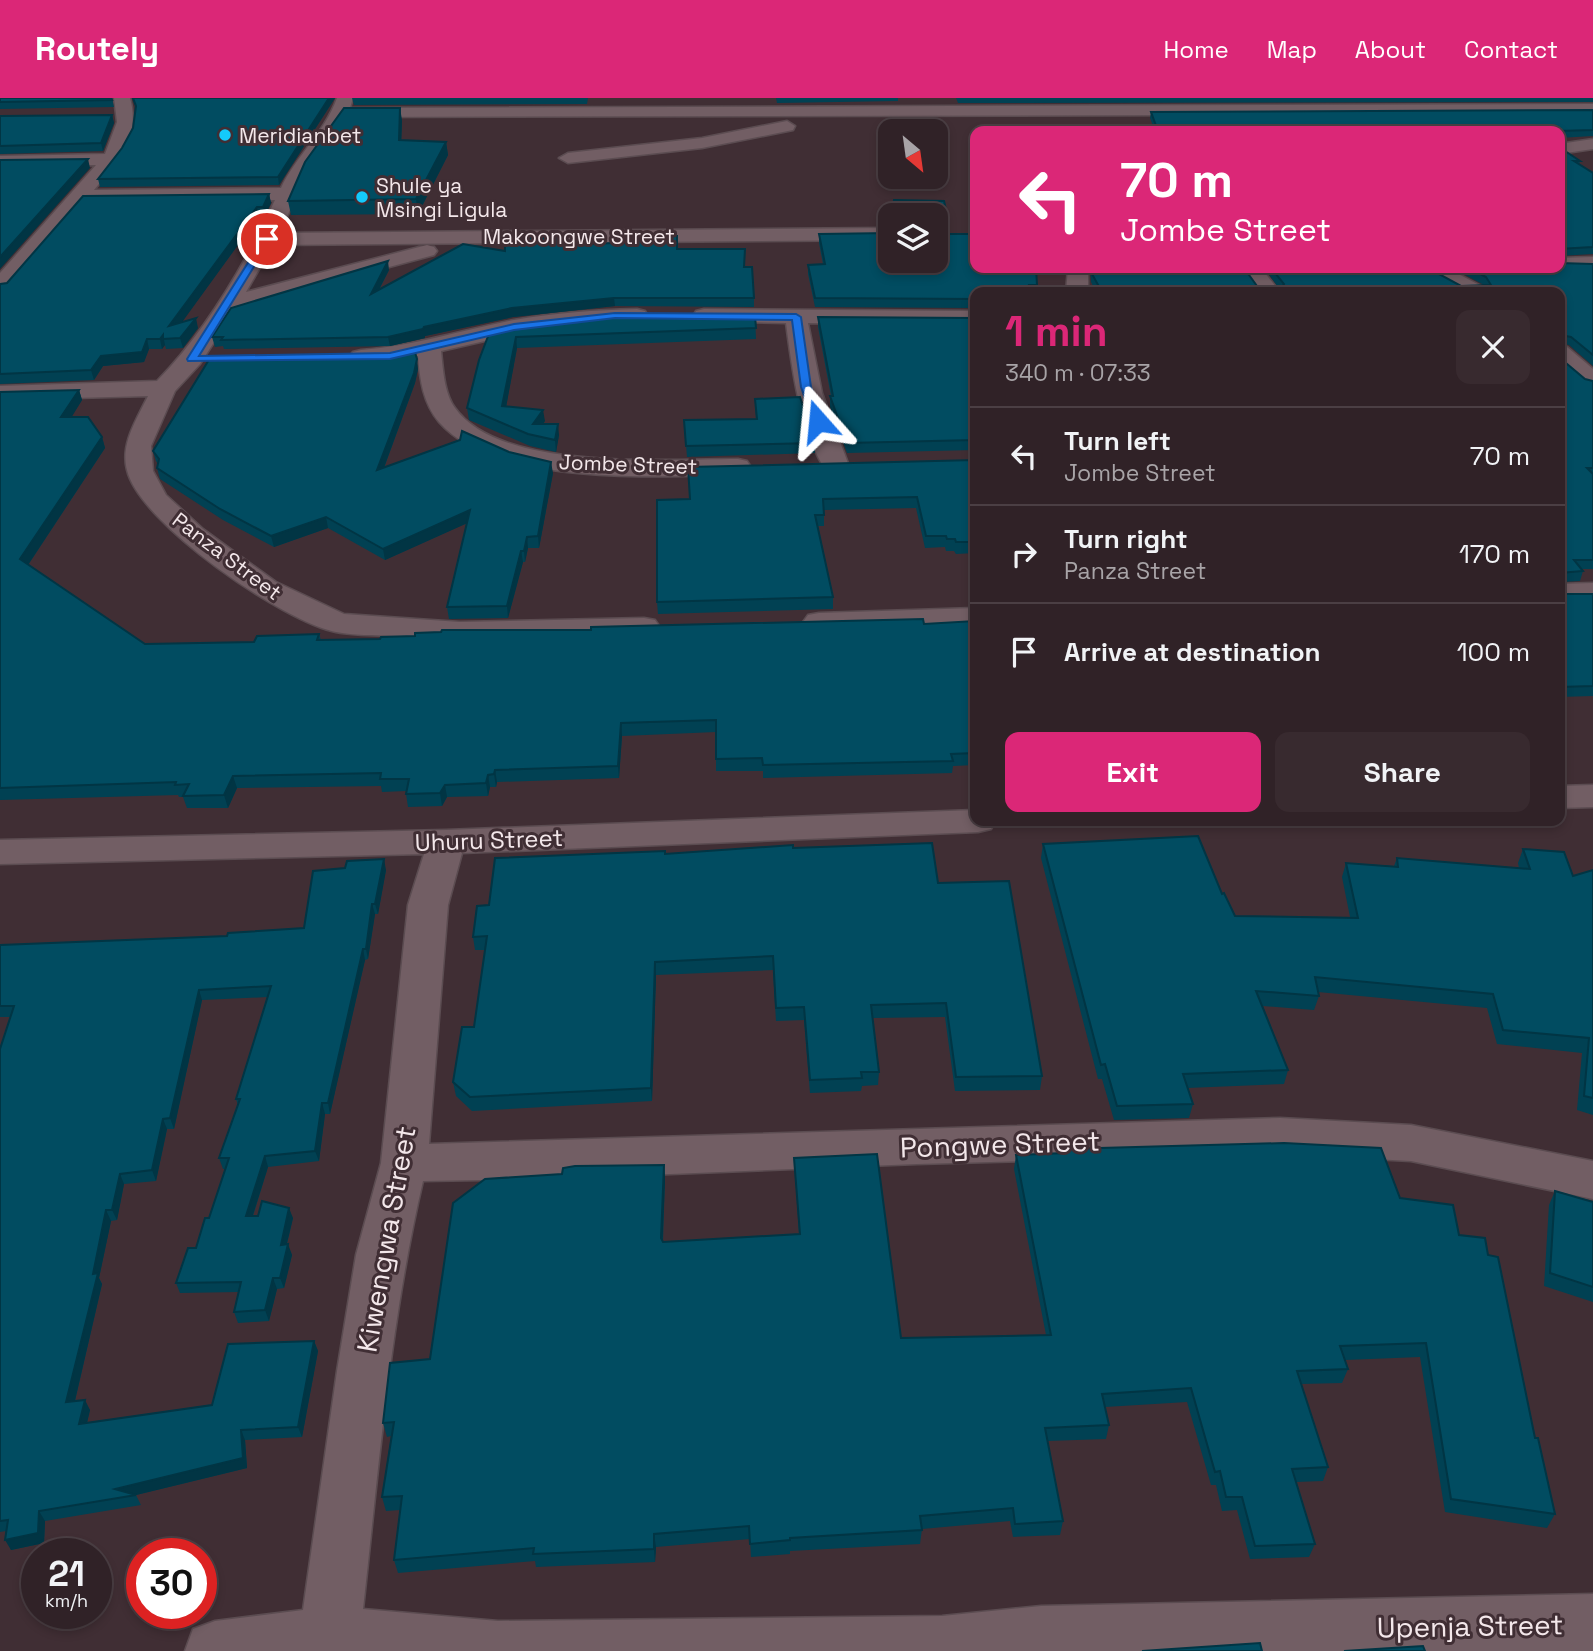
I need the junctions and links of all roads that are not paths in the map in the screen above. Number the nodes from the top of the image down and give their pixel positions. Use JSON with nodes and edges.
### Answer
{"nodes":[{"id":1,"x":1100,"y":98,"type":"edge"},
{"id":2,"x":1457,"y":98,"type":"edge"},
{"id":3,"x":340,"y":102,"type":"edge"},
{"id":4,"x":597,"y":104,"type":"edge"},
{"id":5,"x":921,"y":104,"type":"edge"},
{"id":6,"x":121,"y":109,"type":"edge"},
{"id":7,"x":1593,"y":109,"type":"edge"},
{"id":8,"x":864,"y":110,"type":"junction"},
{"id":9,"x":1473,"y":110,"type":"junction"},
{"id":10,"x":1268,"y":111,"type":"junction"},
{"id":11,"x":1115,"y":120,"type":"junction"},
{"id":12,"x":1289,"y":126,"type":"edge"},
{"id":13,"x":1591,"y":148,"type":"edge"},
{"id":14,"x":1565,"y":149,"type":"edge"},
{"id":15,"x":568,"y":158,"type":"dead end"},
{"id":16,"x":111,"y":159,"type":"junction"},
{"id":17,"x":0,"y":161,"type":"edge"},
{"id":18,"x":286,"y":194,"type":"junction"},
{"id":19,"x":80,"y":196,"type":"junction"},
{"id":20,"x":878,"y":234,"type":"edge"},
{"id":21,"x":318,"y":237,"type":"junction"},
{"id":22,"x":491,"y":237,"type":"junction"},
{"id":23,"x":267,"y":239,"type":"junction"},
{"id":24,"x":0,"y":259,"type":"edge"},
{"id":25,"x":23,"y":259,"type":"junction"},
{"id":26,"x":1593,"y":263,"type":"edge"},
{"id":27,"x":1565,"y":264,"type":"edge"},
{"id":28,"x":1254,"y":273,"type":"edge"},
{"id":29,"x":1441,"y":273,"type":"edge"},
{"id":30,"x":337,"y":276,"type":"junction"},
{"id":31,"x":0,"y":286,"type":"edge"},
{"id":32,"x":1265,"y":287,"type":"edge"},
{"id":33,"x":1466,"y":287,"type":"edge"},
{"id":34,"x":228,"y":303,"type":"junction"},
{"id":35,"x":654,"y":316,"type":"edge"},
{"id":36,"x":687,"y":316,"type":"edge"},
{"id":37,"x":796,"y":317,"type":"junction"},
{"id":38,"x":970,"y":318,"type":"edge"},
{"id":39,"x":429,"y":348,"type":"junction"},
{"id":40,"x":339,"y":357,"type":"edge"},
{"id":41,"x":1565,"y":357,"type":"edge"},
{"id":42,"x":1593,"y":381,"type":"edge"},
{"id":43,"x":164,"y":388,"type":"junction"},
{"id":44,"x":0,"y":393,"type":"edge"},
{"id":45,"x":808,"y":466,"type":"edge"},
{"id":46,"x":768,"y":467,"type":"edge"},
{"id":47,"x":970,"y":617,"type":"edge"},
{"id":48,"x":796,"y":623,"type":"edge"},
{"id":49,"x":674,"y":627,"type":"edge"},
{"id":50,"x":1593,"y":796,"type":"edge"},
{"id":51,"x":1565,"y":797,"type":"edge"},
{"id":52,"x":970,"y":821,"type":"edge"},
{"id":53,"x":446,"y":842,"type":"junction"},
{"id":54,"x":0,"y":852,"type":"edge"},
{"id":55,"x":404,"y":1163,"type":"junction"},
{"id":56,"x":1593,"y":1180,"type":"edge"},
{"id":57,"x":1593,"y":1623,"type":"edge"},
{"id":58,"x":330,"y":1637,"type":"junction"},
{"id":59,"x":942,"y":1649,"type":"edge"},
{"id":60,"x":215,"y":1651,"type":"edge"}],
"edges":[{"from":1,"to":11,"type":"street"},
{"from":2,"to":9,"type":"street"},
{"from":3,"to":4,"type":"street"},
{"from":3,"to":18,"type":"street","name":"Panza Street"},
{"from":4,"to":8,"type":"street"},
{"from":5,"to":8,"type":"street"},
{"from":5,"to":11,"type":"street"},
{"from":6,"to":16,"type":"street"},
{"from":7,"to":9,"type":"street"},
{"from":8,"to":15,"type":"street"},
{"from":9,"to":10,"type":"street"},
{"from":10,"to":11,"type":"street"},
{"from":10,"to":12,"type":"street"},
{"from":13,"to":14,"type":"street"},
{"from":16,"to":17,"type":"street"},
{"from":16,"to":19,"type":"street"},
{"from":18,"to":19,"type":"street"},
{"from":18,"to":23,"type":"street","name":"Panza Street"},
{"from":19,"to":25,"type":"street"},
{"from":20,"to":22,"type":"street","name":"Makoongwe Street"},
{"from":21,"to":22,"type":"street","name":"Makoongwe Street"},
{"from":21,"to":23,"type":"street","name":"Makoongwe Street"},
{"from":21,"to":30,"type":"street"},
{"from":22,"to":30,"type":"street"},
{"from":23,"to":34,"type":"street","name":"Panza Street"},
{"from":24,"to":25,"type":"street"},
{"from":25,"to":31,"type":"street"},
{"from":26,"to":27,"type":"street"},
{"from":28,"to":32,"type":"street"},
{"from":29,"to":33,"type":"street"},
{"from":30,"to":34,"type":"street"},
{"from":34,"to":43,"type":"street","name":"Panza Street"},
{"from":35,"to":39,"type":"street"},
{"from":36,"to":37,"type":"street"},
{"from":37,"to":38,"type":"street"},
{"from":37,"to":45,"type":"street"},
{"from":39,"to":40,"type":"street"},
{"from":39,"to":46,"type":"street","name":"Jombe Street"},
{"from":41,"to":42,"type":"street"},
{"from":43,"to":44,"type":"street"},
{"from":43,"to":49,"type":"street","name":"Panza Street"},
{"from":47,"to":48,"type":"street"},
{"from":50,"to":51,"type":"street"},
{"from":52,"to":53,"type":"street","name":"Uhuru Street"},
{"from":53,"to":54,"type":"street","name":"Uhuru Street"},
{"from":53,"to":55,"type":"street","name":"Kiwengwa Street"},
{"from":55,"to":56,"type":"street","name":"Pongwe Street"},
{"from":55,"to":58,"type":"street","name":"Kiwengwa Street"},
{"from":57,"to":59,"type":"street","name":"Upenja Street"},
{"from":58,"to":59,"type":"street","name":"Upenja Street"},
{"from":58,"to":60,"type":"street","name":"Upenja Street"}]}
